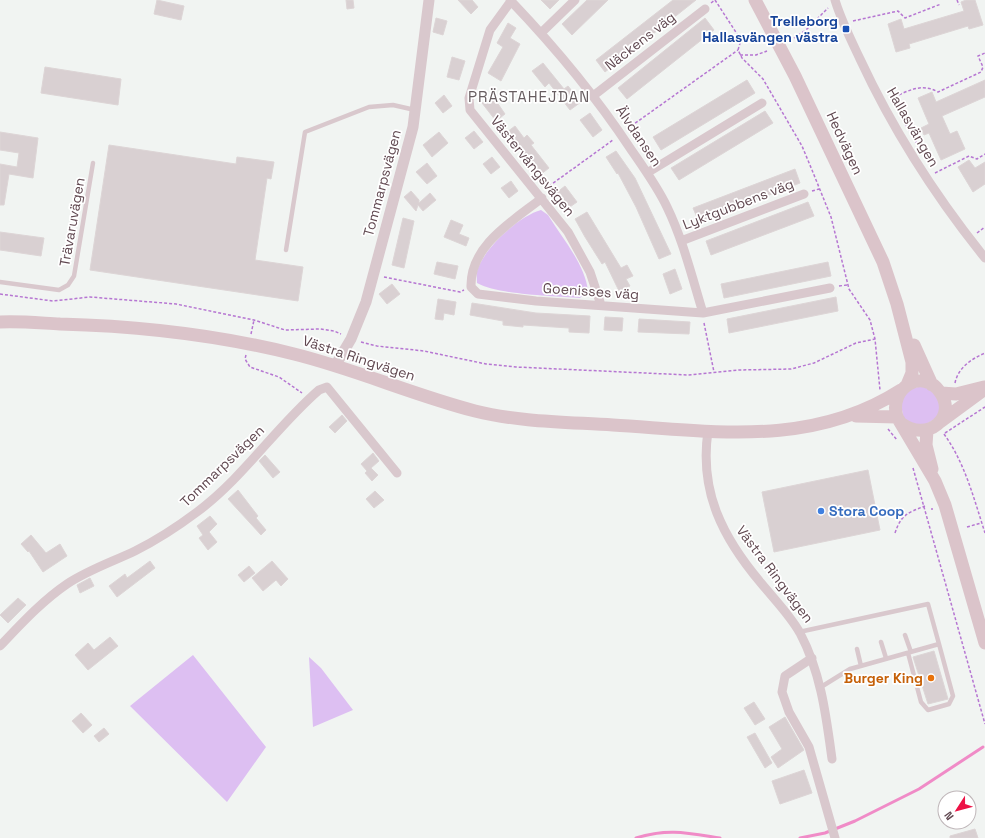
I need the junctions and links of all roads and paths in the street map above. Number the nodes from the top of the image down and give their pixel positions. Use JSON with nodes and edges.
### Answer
{"nodes":[{"id":1,"x":429,"y":0,"type":"edge"},
{"id":2,"x":575,"y":0,"type":"edge"},
{"id":3,"x":714,"y":0,"type":"edge"},
{"id":4,"x":755,"y":0,"type":"edge"},
{"id":5,"x":957,"y":0,"type":"edge"},
{"id":6,"x":511,"y":1,"type":"edge"},
{"id":7,"x":832,"y":3,"type":"edge"},
{"id":8,"x":941,"y":4,"type":"dead end"},
{"id":9,"x":959,"y":4,"type":"dead end"},
{"id":10,"x":705,"y":9,"type":"dead end"},
{"id":11,"x":850,"y":14,"type":"dead end"},
{"id":12,"x":542,"y":33,"type":"junction"},
{"id":13,"x":794,"y":38,"type":"dead end"},
{"id":14,"x":738,"y":50,"type":"junction"},
{"id":15,"x":767,"y":51,"type":"dead end"},
{"id":16,"x":985,"y":53,"type":"edge"},
{"id":17,"x":740,"y":55,"type":"junction"},
{"id":18,"x":593,"y":96,"type":"junction"},
{"id":19,"x":762,"y":103,"type":"dead end"},
{"id":20,"x":882,"y":103,"type":"junction"},
{"id":21,"x":415,"y":110,"type":"junction"},
{"id":22,"x":898,"y":112,"type":"dead end"},
{"id":23,"x":621,"y":134,"type":"junction"},
{"id":24,"x":923,"y":153,"type":"dead end"},
{"id":25,"x":985,"y":154,"type":"edge"},
{"id":26,"x":93,"y":163,"type":"dead end"},
{"id":27,"x":931,"y":167,"type":"dead end"},
{"id":28,"x":647,"y":173,"type":"junction"},
{"id":29,"x":931,"y":176,"type":"junction"},
{"id":30,"x":804,"y":194,"type":"dead end"},
{"id":31,"x":540,"y":196,"type":"junction"},
{"id":32,"x":976,"y":233,"type":"dead end"},
{"id":33,"x":980,"y":238,"type":"dead end"},
{"id":34,"x":681,"y":241,"type":"junction"},
{"id":35,"x":286,"y":250,"type":"dead end"},
{"id":36,"x":985,"y":258,"type":"edge"},
{"id":37,"x":374,"y":275,"type":"junction"},
{"id":38,"x":0,"y":282,"type":"edge"},
{"id":39,"x":471,"y":287,"type":"junction"},
{"id":40,"x":830,"y":288,"type":"dead end"},
{"id":41,"x":0,"y":294,"type":"edge"},
{"id":42,"x":897,"y":304,"type":"junction"},
{"id":43,"x":601,"y":305,"type":"junction"},
{"id":44,"x":703,"y":313,"type":"junction"},
{"id":45,"x":254,"y":320,"type":"junction"},
{"id":46,"x":0,"y":322,"type":"edge"},
{"id":47,"x":875,"y":339,"type":"junction"},
{"id":48,"x":356,"y":340,"type":"junction"},
{"id":49,"x":249,"y":344,"type":"junction"},
{"id":50,"x":335,"y":366,"type":"junction"},
{"id":51,"x":714,"y":372,"type":"junction"},
{"id":52,"x":904,"y":388,"type":"junction"},
{"id":53,"x":985,"y":388,"type":"edge"},
{"id":54,"x":937,"y":389,"type":"junction"},
{"id":55,"x":309,"y":400,"type":"junction"},
{"id":56,"x":882,"y":402,"type":"junction"},
{"id":57,"x":985,"y":406,"type":"edge"},
{"id":58,"x":850,"y":416,"type":"junction"},
{"id":59,"x":895,"y":419,"type":"junction"},
{"id":60,"x":941,"y":429,"type":"junction"},
{"id":61,"x":927,"y":430,"type":"junction"},
{"id":62,"x":708,"y":431,"type":"junction"},
{"id":63,"x":901,"y":446,"type":"dead end"},
{"id":64,"x":911,"y":463,"type":"dead end"},
{"id":65,"x":397,"y":473,"type":"dead end"},
{"id":66,"x":935,"y":481,"type":"junction"},
{"id":67,"x":925,"y":506,"type":"junction"},
{"id":68,"x":982,"y":523,"type":"junction"},
{"id":69,"x":967,"y":527,"type":"dead end"},
{"id":70,"x":895,"y":533,"type":"dead end"},
{"id":71,"x":985,"y":533,"type":"edge"},
{"id":72,"x":799,"y":632,"type":"junction"},
{"id":73,"x":905,"y":635,"type":"dead end"},
{"id":74,"x":881,"y":642,"type":"dead end"},
{"id":75,"x":985,"y":643,"type":"edge"},
{"id":76,"x":939,"y":644,"type":"junction"},
{"id":77,"x":0,"y":646,"type":"edge"},
{"id":78,"x":857,"y":649,"type":"dead end"},
{"id":79,"x":909,"y":652,"type":"junction"},
{"id":80,"x":812,"y":658,"type":"junction"},
{"id":81,"x":886,"y":658,"type":"junction"},
{"id":82,"x":861,"y":666,"type":"junction"},
{"id":83,"x":822,"y":687,"type":"junction"},
{"id":84,"x":985,"y":724,"type":"edge"},
{"id":85,"x":832,"y":759,"type":"dead end"},
{"id":86,"x":835,"y":838,"type":"edge"}],
"edges":[{"from":1,"to":21,"type":"street","name":"Tommarpsvägen"},
{"from":2,"to":12,"type":"street"},
{"from":3,"to":14,"type":"path"},
{"from":4,"to":42,"type":"main road","name":"Hedvägen"},
{"from":5,"to":9,"type":"path"},
{"from":6,"to":12,"type":"street","name":"Älvdansen"},
{"from":6,"to":31,"type":"street","name":"Västervångsvägen"},
{"from":7,"to":13,"type":"path"},
{"from":7,"to":20,"type":"street","name":"Hallasvängen"},
{"from":8,"to":11,"type":"path"},
{"from":10,"to":18,"type":"street","name":"Näckens väg"},
{"from":12,"to":18,"type":"street","name":"Älvdansen"},
{"from":14,"to":17,"type":"path"},
{"from":14,"to":23,"type":"path"},
{"from":15,"to":17,"type":"path"},
{"from":16,"to":20,"type":"path"},
{"from":17,"to":47,"type":"path"},
{"from":18,"to":23,"type":"street","name":"Älvdansen"},
{"from":19,"to":28,"type":"street"},
{"from":20,"to":29,"type":"street","name":"Hallasvängen"},
{"from":21,"to":35,"type":"lane"},
{"from":21,"to":37,"type":"street","name":"Tommarpsvägen"},
{"from":22,"to":24,"type":"path"},
{"from":23,"to":28,"type":"street","name":"Älvdansen"},
{"from":23,"to":31,"type":"path"},
{"from":25,"to":29,"type":"path"},
{"from":26,"to":38,"type":"lane","name":"Trävaruvägen"},
{"from":27,"to":29,"type":"path"},
{"from":28,"to":34,"type":"street","name":"Älvdansen"},
{"from":29,"to":36,"type":"street","name":"Hallasvängen"},
{"from":30,"to":34,"type":"street","name":"Lyktgubbens väg"},
{"from":31,"to":39,"type":"street"},
{"from":31,"to":43,"type":"street","name":"Västervångsvägen"},
{"from":32,"to":33,"type":"path"},
{"from":34,"to":44,"type":"street","name":"Älvdansen"},
{"from":37,"to":39,"type":"path"},
{"from":37,"to":48,"type":"street","name":"Tommarpsvägen"},
{"from":39,"to":43,"type":"street","name":"Goenisses väg"},
{"from":40,"to":44,"type":"street","name":"Goenisses väg"},
{"from":41,"to":45,"type":"path"},
{"from":42,"to":52,"type":"main road","name":"Hedvägen"},
{"from":42,"to":54,"type":"main road","name":"Hedvägen"},
{"from":43,"to":44,"type":"street","name":"Goenisses väg"},
{"from":44,"to":51,"type":"path"},
{"from":45,"to":48,"type":"path"},
{"from":45,"to":49,"type":"path"},
{"from":46,"to":49,"type":"main road","name":"Västra Ringvägen"},
{"from":47,"to":51,"type":"path"},
{"from":47,"to":56,"type":"path"},
{"from":48,"to":50,"type":"street","name":"Tommarpsvägen"},
{"from":48,"to":51,"type":"path"},
{"from":49,"to":50,"type":"main road","name":"Västra Ringvägen"},
{"from":49,"to":55,"type":"path"},
{"from":50,"to":62,"type":"main road","name":"Västra Ringvägen"},
{"from":52,"to":54,"type":"main road"},
{"from":52,"to":56,"type":"main road","name":"Västra Ringvägen"},
{"from":52,"to":59,"type":"main road","name":"Hedvägen"},
{"from":53,"to":54,"type":"main road"},
{"from":53,"to":60,"type":"main road"},
{"from":54,"to":60,"type":"main road","name":"Hedvägen"},
{"from":55,"to":65,"type":"street","name":"Tommarpsvägen"},
{"from":55,"to":77,"type":"street","name":"Tommarpsvägen"},
{"from":56,"to":58,"type":"main road","name":"Västra Ringvägen"},
{"from":57,"to":60,"type":"path"},
{"from":58,"to":59,"type":"main road","name":"Västra Ringvägen"},
{"from":58,"to":62,"type":"main road","name":"Västra Ringvägen"},
{"from":59,"to":61,"type":"main road"},
{"from":59,"to":63,"type":"path"},
{"from":59,"to":66,"type":"main road"},
{"from":60,"to":61,"type":"main road"},
{"from":60,"to":68,"type":"path"},
{"from":61,"to":66,"type":"main road"},
{"from":62,"to":72,"type":"street","name":"Västra Ringvägen"},
{"from":64,"to":67,"type":"path"},
{"from":66,"to":75,"type":"main road"},
{"from":67,"to":70,"type":"path"},
{"from":67,"to":84,"type":"path"},
{"from":68,"to":69,"type":"path"},
{"from":68,"to":71,"type":"path"},
{"from":72,"to":76,"type":"lane"},
{"from":72,"to":80,"type":"street","name":"Västra Ringvägen"},
{"from":73,"to":79,"type":"lane"},
{"from":74,"to":81,"type":"lane"},
{"from":76,"to":79,"type":"lane"},
{"from":76,"to":79,"type":"lane"},
{"from":78,"to":82,"type":"lane"},
{"from":79,"to":81,"type":"lane"},
{"from":80,"to":83,"type":"street","name":"Västra Ringvägen"},
{"from":80,"to":86,"type":"street"},
{"from":81,"to":82,"type":"lane"},
{"from":82,"to":83,"type":"lane"},
{"from":83,"to":85,"type":"street","name":"Västra Ringvägen"}]}
